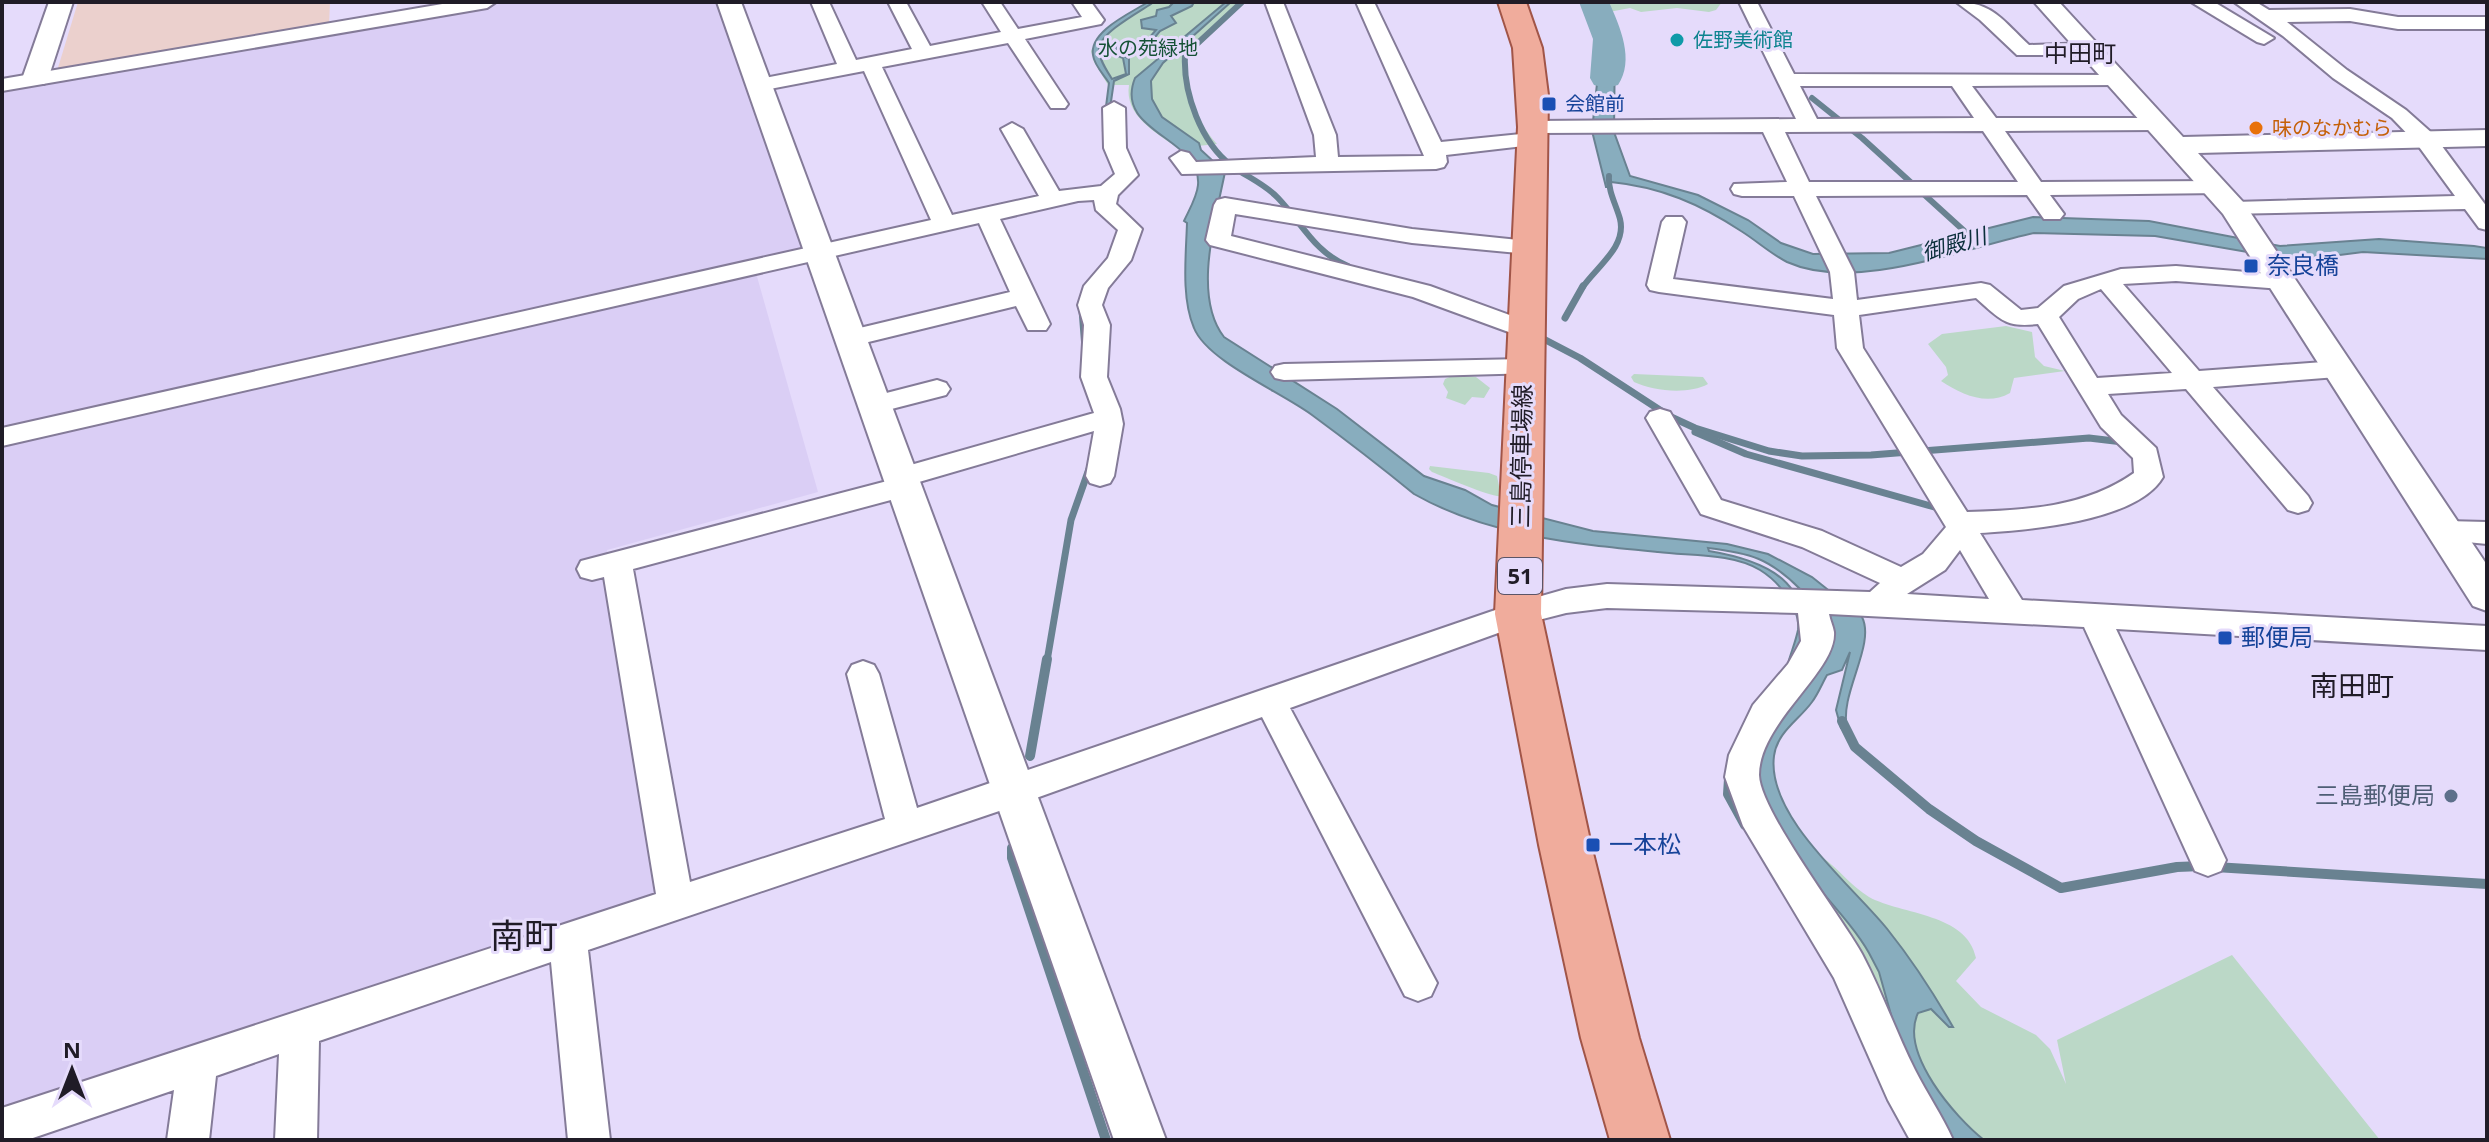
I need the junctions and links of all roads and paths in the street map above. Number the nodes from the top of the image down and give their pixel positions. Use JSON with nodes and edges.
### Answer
{"nodes":[{"id":1,"x":61,"y":2,"type":"edge"},
{"id":2,"x":338,"y":2,"type":"edge"},
{"id":3,"x":487,"y":2,"type":"edge"},
{"id":4,"x":729,"y":2,"type":"edge"},
{"id":5,"x":820,"y":2,"type":"edge"},
{"id":6,"x":897,"y":2,"type":"edge"},
{"id":7,"x":991,"y":2,"type":"edge"},
{"id":8,"x":1081,"y":2,"type":"edge"},
{"id":9,"x":1274,"y":2,"type":"edge"},
{"id":10,"x":1365,"y":2,"type":"edge"},
{"id":11,"x":1512,"y":2,"type":"edge"},
{"id":12,"x":1748,"y":2,"type":"edge"},
{"id":13,"x":1965,"y":2,"type":"edge"},
{"id":14,"x":2200,"y":2,"type":"edge"},
{"id":15,"x":2243,"y":2,"type":"edge"},
{"id":16,"x":2051,"y":3,"type":"edge"},
{"id":17,"x":2265,"y":16,"type":"junction"},
{"id":18,"x":2487,"y":23,"type":"edge"},
{"id":19,"x":337,"y":27,"type":"junction"},
{"id":20,"x":1012,"y":36,"type":"junction"},
{"id":21,"x":2090,"y":49,"type":"junction"},
{"id":22,"x":923,"y":52,"type":"junction"},
{"id":23,"x":859,"y":64,"type":"junction"},
{"id":24,"x":2309,"y":72,"type":"dead end"},
{"id":25,"x":35,"y":79,"type":"junction"},
{"id":26,"x":2116,"y":79,"type":"junction"},
{"id":27,"x":1788,"y":80,"type":"junction"},
{"id":28,"x":1958,"y":80,"type":"junction"},
{"id":29,"x":2,"y":85,"type":"edge"},
{"id":30,"x":759,"y":85,"type":"junction"},
{"id":31,"x":1058,"y":104,"type":"dead end"},
{"id":32,"x":1114,"y":108,"type":"dead end"},
{"id":33,"x":1771,"y":126,"type":"junction"},
{"id":34,"x":1810,"y":126,"type":"junction"},
{"id":35,"x":1991,"y":126,"type":"junction"},
{"id":36,"x":1012,"y":129,"type":"dead end"},
{"id":37,"x":1533,"y":133,"type":"junction"},
{"id":38,"x":2167,"y":134,"type":"junction"},
{"id":39,"x":2487,"y":138,"type":"edge"},
{"id":40,"x":2425,"y":139,"type":"junction"},
{"id":41,"x":1434,"y":150,"type":"junction"},
{"id":42,"x":1188,"y":163,"type":"dead end"},
{"id":43,"x":1327,"y":163,"type":"junction"},
{"id":44,"x":1742,"y":189,"type":"dead end"},
{"id":45,"x":1802,"y":189,"type":"junction"},
{"id":46,"x":2036,"y":190,"type":"junction"},
{"id":47,"x":1107,"y":193,"type":"junction"},
{"id":48,"x":2224,"y":198,"type":"junction"},
{"id":49,"x":1053,"y":200,"type":"junction"},
{"id":50,"x":2471,"y":202,"type":"junction"},
{"id":51,"x":2052,"y":214,"type":"dead end"},
{"id":52,"x":987,"y":215,"type":"junction"},
{"id":53,"x":1674,"y":222,"type":"dead end"},
{"id":54,"x":2487,"y":223,"type":"edge"},
{"id":55,"x":944,"y":224,"type":"junction"},
{"id":56,"x":1529,"y":247,"type":"junction"},
{"id":57,"x":822,"y":252,"type":"junction"},
{"id":58,"x":2268,"y":261,"type":"junction"},
{"id":59,"x":2107,"y":280,"type":"junction"},
{"id":60,"x":1023,"y":297,"type":"junction"},
{"id":61,"x":1847,"y":309,"type":"junction"},
{"id":62,"x":2045,"y":315,"type":"junction"},
{"id":63,"x":1037,"y":324,"type":"dead end"},
{"id":64,"x":852,"y":338,"type":"junction"},
{"id":65,"x":1525,"y":348,"type":"junction"},
{"id":66,"x":2337,"y":369,"type":"junction"},
{"id":67,"x":1284,"y":372,"type":"dead end"},
{"id":68,"x":2194,"y":380,"type":"junction"},
{"id":69,"x":2092,"y":387,"type":"junction"},
{"id":70,"x":937,"y":389,"type":"dead end"},
{"id":71,"x":876,"y":404,"type":"junction"},
{"id":72,"x":1108,"y":418,"type":"junction"},
{"id":73,"x":1660,"y":418,"type":"dead end"},
{"id":74,"x":2,"y":437,"type":"edge"},
{"id":75,"x":1100,"y":476,"type":"dead end"},
{"id":76,"x":905,"y":482,"type":"junction"},
{"id":77,"x":2298,"y":503,"type":"dead end"},
{"id":78,"x":1960,"y":525,"type":"junction"},
{"id":79,"x":2446,"y":532,"type":"junction"},
{"id":80,"x":2487,"y":533,"type":"edge"},
{"id":81,"x":1902,"y":580,"type":"junction"},
{"id":82,"x":2487,"y":596,"type":"edge"},
{"id":83,"x":1812,"y":603,"type":"junction"},
{"id":84,"x":1869,"y":604,"type":"junction"},
{"id":85,"x":2014,"y":613,"type":"junction"},
{"id":86,"x":1518,"y":614,"type":"junction"},
{"id":87,"x":2095,"y":617,"type":"junction"},
{"id":88,"x":2487,"y":638,"type":"edge"},
{"id":89,"x":863,"y":674,"type":"dead end"},
{"id":90,"x":1270,"y":702,"type":"junction"},
{"id":91,"x":1014,"y":791,"type":"junction"},
{"id":92,"x":905,"y":827,"type":"junction"},
{"id":93,"x":2208,"y":860,"type":"dead end"},
{"id":94,"x":676,"y":904,"type":"junction"},
{"id":95,"x":568,"y":941,"type":"junction"},
{"id":96,"x":1418,"y":983,"type":"dead end"},
{"id":97,"x":300,"y":1030,"type":"junction"},
{"id":98,"x":197,"y":1065,"type":"junction"},
{"id":99,"x":2,"y":1128,"type":"edge"},
{"id":100,"x":188,"y":1140,"type":"edge"},
{"id":101,"x":296,"y":1140,"type":"edge"},
{"id":102,"x":589,"y":1140,"type":"edge"},
{"id":103,"x":1140,"y":1140,"type":"edge"},
{"id":104,"x":1640,"y":1140,"type":"edge"},
{"id":105,"x":1932,"y":1140,"type":"edge"}],
"edges":[{"from":1,"to":25,"type":"street"},
{"from":2,"to":19,"type":"street"},
{"from":3,"to":19,"type":"street"},
{"from":4,"to":30,"type":"street"},
{"from":5,"to":23,"type":"street"},
{"from":6,"to":22,"type":"street"},
{"from":7,"to":20,"type":"street"},
{"from":8,"to":20,"type":"street"},
{"from":9,"to":43,"type":"street"},
{"from":10,"to":41,"type":"street"},
{"from":11,"to":37,"type":"main road","name":"三島停車場線","number":"51"},
{"from":12,"to":27,"type":"street"},
{"from":13,"to":21,"type":"street"},
{"from":14,"to":24,"type":"street"},
{"from":15,"to":17,"type":"street"},
{"from":16,"to":21,"type":"street"},
{"from":17,"to":18,"type":"street"},
{"from":17,"to":40,"type":"street"},
{"from":19,"to":25,"type":"street"},
{"from":20,"to":22,"type":"street"},
{"from":20,"to":31,"type":"street"},
{"from":21,"to":26,"type":"street"},
{"from":22,"to":23,"type":"street"},
{"from":23,"to":30,"type":"street"},
{"from":23,"to":55,"type":"street"},
{"from":25,"to":29,"type":"street"},
{"from":26,"to":28,"type":"street"},
{"from":26,"to":38,"type":"street"},
{"from":27,"to":28,"type":"street"},
{"from":27,"to":34,"type":"street"},
{"from":28,"to":35,"type":"street"},
{"from":30,"to":57,"type":"street"},
{"from":32,"to":47,"type":"street"},
{"from":33,"to":34,"type":"street"},
{"from":33,"to":37,"type":"street"},
{"from":33,"to":45,"type":"street"},
{"from":34,"to":35,"type":"street"},
{"from":35,"to":38,"type":"street"},
{"from":35,"to":46,"type":"street"},
{"from":36,"to":49,"type":"street"},
{"from":37,"to":41,"type":"street"},
{"from":37,"to":56,"type":"main road","name":"三島停車場線","number":"51"},
{"from":38,"to":40,"type":"street"},
{"from":38,"to":48,"type":"street"},
{"from":39,"to":40,"type":"street"},
{"from":40,"to":50,"type":"street"},
{"from":41,"to":43,"type":"street"},
{"from":42,"to":43,"type":"street"},
{"from":44,"to":45,"type":"street"},
{"from":45,"to":46,"type":"street"},
{"from":45,"to":61,"type":"street"},
{"from":46,"to":48,"type":"street"},
{"from":46,"to":51,"type":"street"},
{"from":47,"to":49,"type":"street"},
{"from":47,"to":72,"type":"street"},
{"from":48,"to":50,"type":"street"},
{"from":48,"to":58,"type":"street"},
{"from":49,"to":52,"type":"street"},
{"from":50,"to":54,"type":"street"},
{"from":52,"to":55,"type":"street"},
{"from":52,"to":60,"type":"street"},
{"from":53,"to":61,"type":"street"},
{"from":55,"to":57,"type":"street"},
{"from":56,"to":65,"type":"main road","name":"三島停車場線","number":"51"},
{"from":56,"to":65,"type":"street"},
{"from":57,"to":64,"type":"street"},
{"from":57,"to":74,"type":"street"},
{"from":58,"to":59,"type":"street"},
{"from":58,"to":66,"type":"street"},
{"from":59,"to":62,"type":"street"},
{"from":59,"to":68,"type":"street"},
{"from":60,"to":63,"type":"street"},
{"from":60,"to":64,"type":"street"},
{"from":61,"to":62,"type":"street"},
{"from":61,"to":78,"type":"street"},
{"from":62,"to":69,"type":"street"},
{"from":64,"to":71,"type":"street"},
{"from":65,"to":67,"type":"street"},
{"from":65,"to":86,"type":"main road","name":"三島停車場線","number":"51"},
{"from":66,"to":68,"type":"street"},
{"from":66,"to":79,"type":"street"},
{"from":68,"to":69,"type":"street"},
{"from":68,"to":77,"type":"street"},
{"from":69,"to":78,"type":"street"},
{"from":70,"to":71,"type":"street"},
{"from":71,"to":76,"type":"street"},
{"from":72,"to":75,"type":"street"},
{"from":72,"to":76,"type":"street"},
{"from":73,"to":81,"type":"street"},
{"from":76,"to":91,"type":"street"},
{"from":76,"to":94,"type":"street"},
{"from":78,"to":81,"type":"street"},
{"from":78,"to":85,"type":"street"},
{"from":79,"to":80,"type":"street"},
{"from":79,"to":82,"type":"street"},
{"from":81,"to":84,"type":"street"},
{"from":83,"to":84,"type":"street"},
{"from":83,"to":86,"type":"street"},
{"from":83,"to":105,"type":"street"},
{"from":84,"to":85,"type":"street"},
{"from":85,"to":87,"type":"street"},
{"from":86,"to":90,"type":"street"},
{"from":86,"to":104,"type":"main road","name":"三島停車場線","number":"51"},
{"from":87,"to":88,"type":"street"},
{"from":87,"to":93,"type":"street"},
{"from":89,"to":92,"type":"street"},
{"from":90,"to":91,"type":"street"},
{"from":90,"to":96,"type":"street"},
{"from":91,"to":92,"type":"street"},
{"from":91,"to":103,"type":"street"},
{"from":92,"to":94,"type":"street"},
{"from":94,"to":95,"type":"street"},
{"from":95,"to":97,"type":"street"},
{"from":95,"to":102,"type":"street"},
{"from":97,"to":98,"type":"street"},
{"from":97,"to":101,"type":"street"},
{"from":98,"to":99,"type":"street"},
{"from":98,"to":100,"type":"street"}]}
